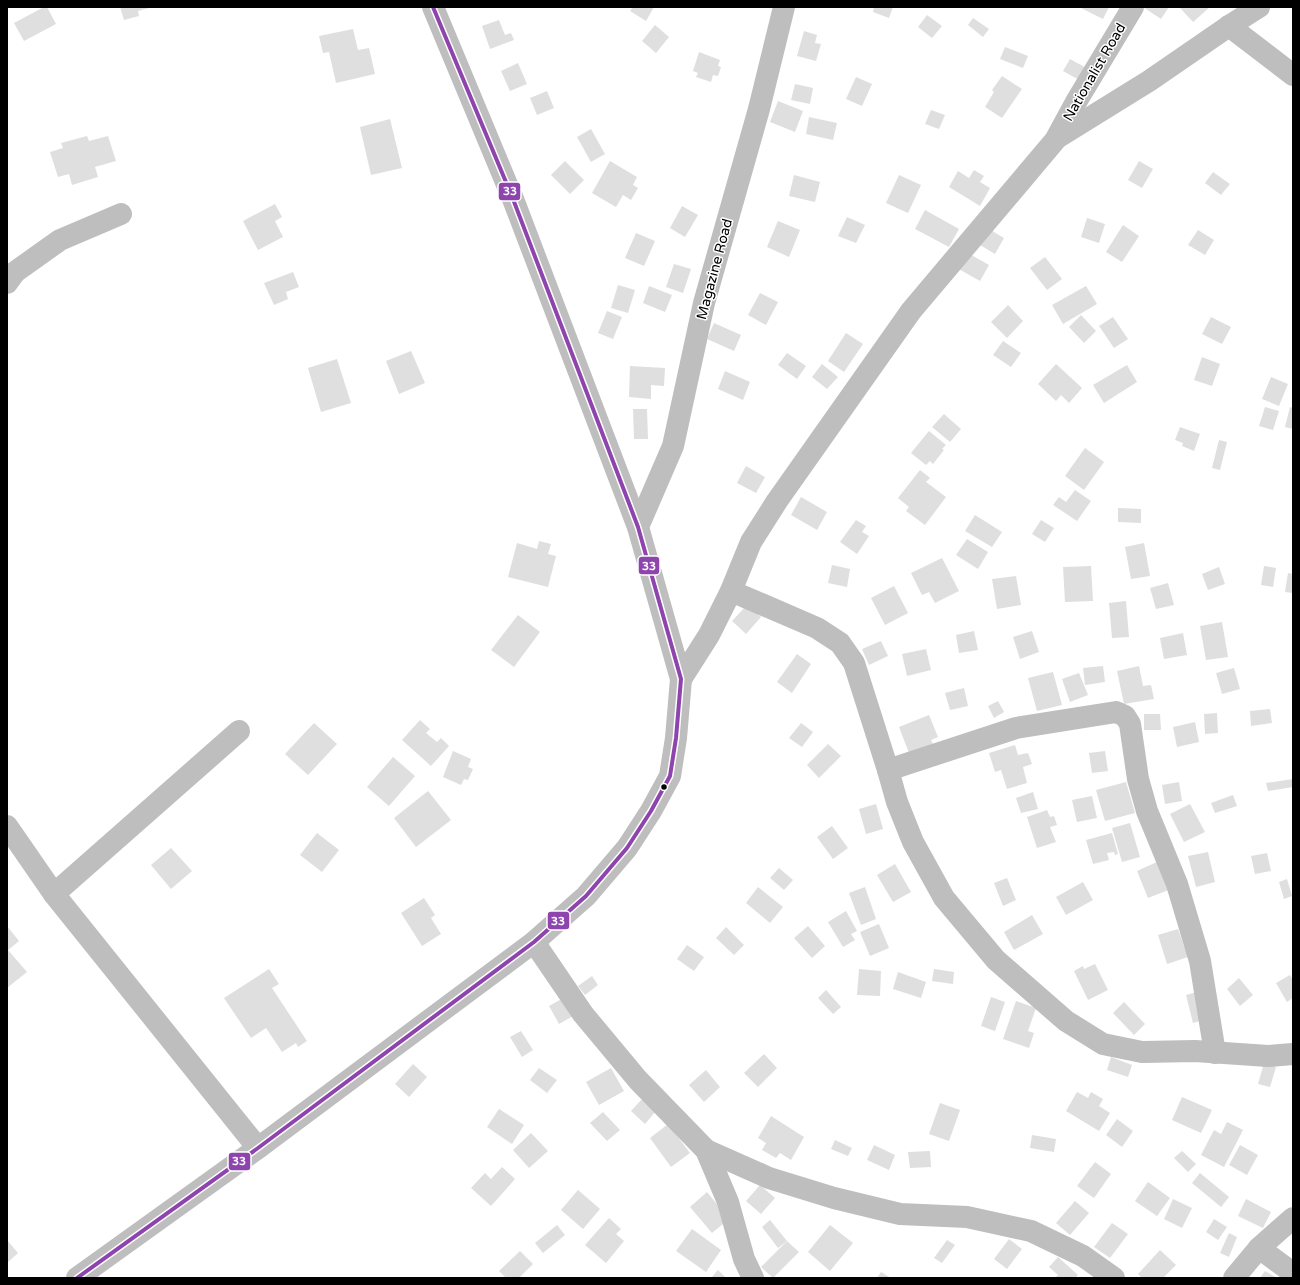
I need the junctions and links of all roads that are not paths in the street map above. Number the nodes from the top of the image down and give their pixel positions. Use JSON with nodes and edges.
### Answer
{"nodes":[{"id":1,"x":433,"y":7,"type":"edge"},
{"id":2,"x":784,"y":7,"type":"edge"},
{"id":3,"x":1133,"y":7,"type":"edge"},
{"id":4,"x":1259,"y":7,"type":"edge"},
{"id":5,"x":1229,"y":26,"type":"junction"},
{"id":6,"x":1293,"y":76,"type":"edge"},
{"id":7,"x":1057,"y":138,"type":"junction"},
{"id":8,"x":120,"y":214,"type":"dead end"},
{"id":9,"x":7,"y":283,"type":"edge"},
{"id":10,"x":638,"y":527,"type":"junction"},
{"id":11,"x":731,"y":591,"type":"junction"},
{"id":12,"x":681,"y":679,"type":"junction"},
{"id":13,"x":239,"y":731,"type":"dead end"},
{"id":14,"x":888,"y":770,"type":"junction"},
{"id":15,"x":7,"y":826,"type":"edge"},
{"id":16,"x":54,"y":894,"type":"junction"},
{"id":17,"x":534,"y":942,"type":"junction"},
{"id":18,"x":1215,"y":1053,"type":"junction"},
{"id":19,"x":1293,"y":1054,"type":"edge"},
{"id":20,"x":258,"y":1148,"type":"junction"},
{"id":21,"x":706,"y":1150,"type":"junction"},
{"id":22,"x":1293,"y":1218,"type":"edge"},
{"id":23,"x":1259,"y":1248,"type":"junction"},
{"id":24,"x":1293,"y":1273,"type":"edge"},
{"id":25,"x":77,"y":1278,"type":"edge"},
{"id":26,"x":752,"y":1278,"type":"edge"},
{"id":27,"x":1114,"y":1278,"type":"edge"},
{"id":28,"x":1234,"y":1278,"type":"edge"}],
"edges":[{"from":1,"to":10,"type":"street"},
{"from":2,"to":10,"type":"street","name":"Magazine Road"},
{"from":3,"to":7,"type":"street","name":"Nationalist Road"},
{"from":4,"to":5,"type":"street"},
{"from":5,"to":6,"type":"street"},
{"from":5,"to":7,"type":"street"},
{"from":7,"to":11,"type":"street"},
{"from":8,"to":9,"type":"street"},
{"from":10,"to":12,"type":"street"},
{"from":11,"to":12,"type":"street"},
{"from":11,"to":14,"type":"street"},
{"from":12,"to":17,"type":"street"},
{"from":13,"to":16,"type":"street"},
{"from":14,"to":18,"type":"street"},
{"from":14,"to":18,"type":"street"},
{"from":15,"to":16,"type":"street"},
{"from":16,"to":20,"type":"street"},
{"from":17,"to":20,"type":"street"},
{"from":17,"to":21,"type":"street"},
{"from":18,"to":19,"type":"street"},
{"from":20,"to":25,"type":"street"},
{"from":21,"to":26,"type":"street"},
{"from":21,"to":27,"type":"street"},
{"from":22,"to":23,"type":"street"},
{"from":23,"to":24,"type":"street"},
{"from":23,"to":28,"type":"street"}]}
